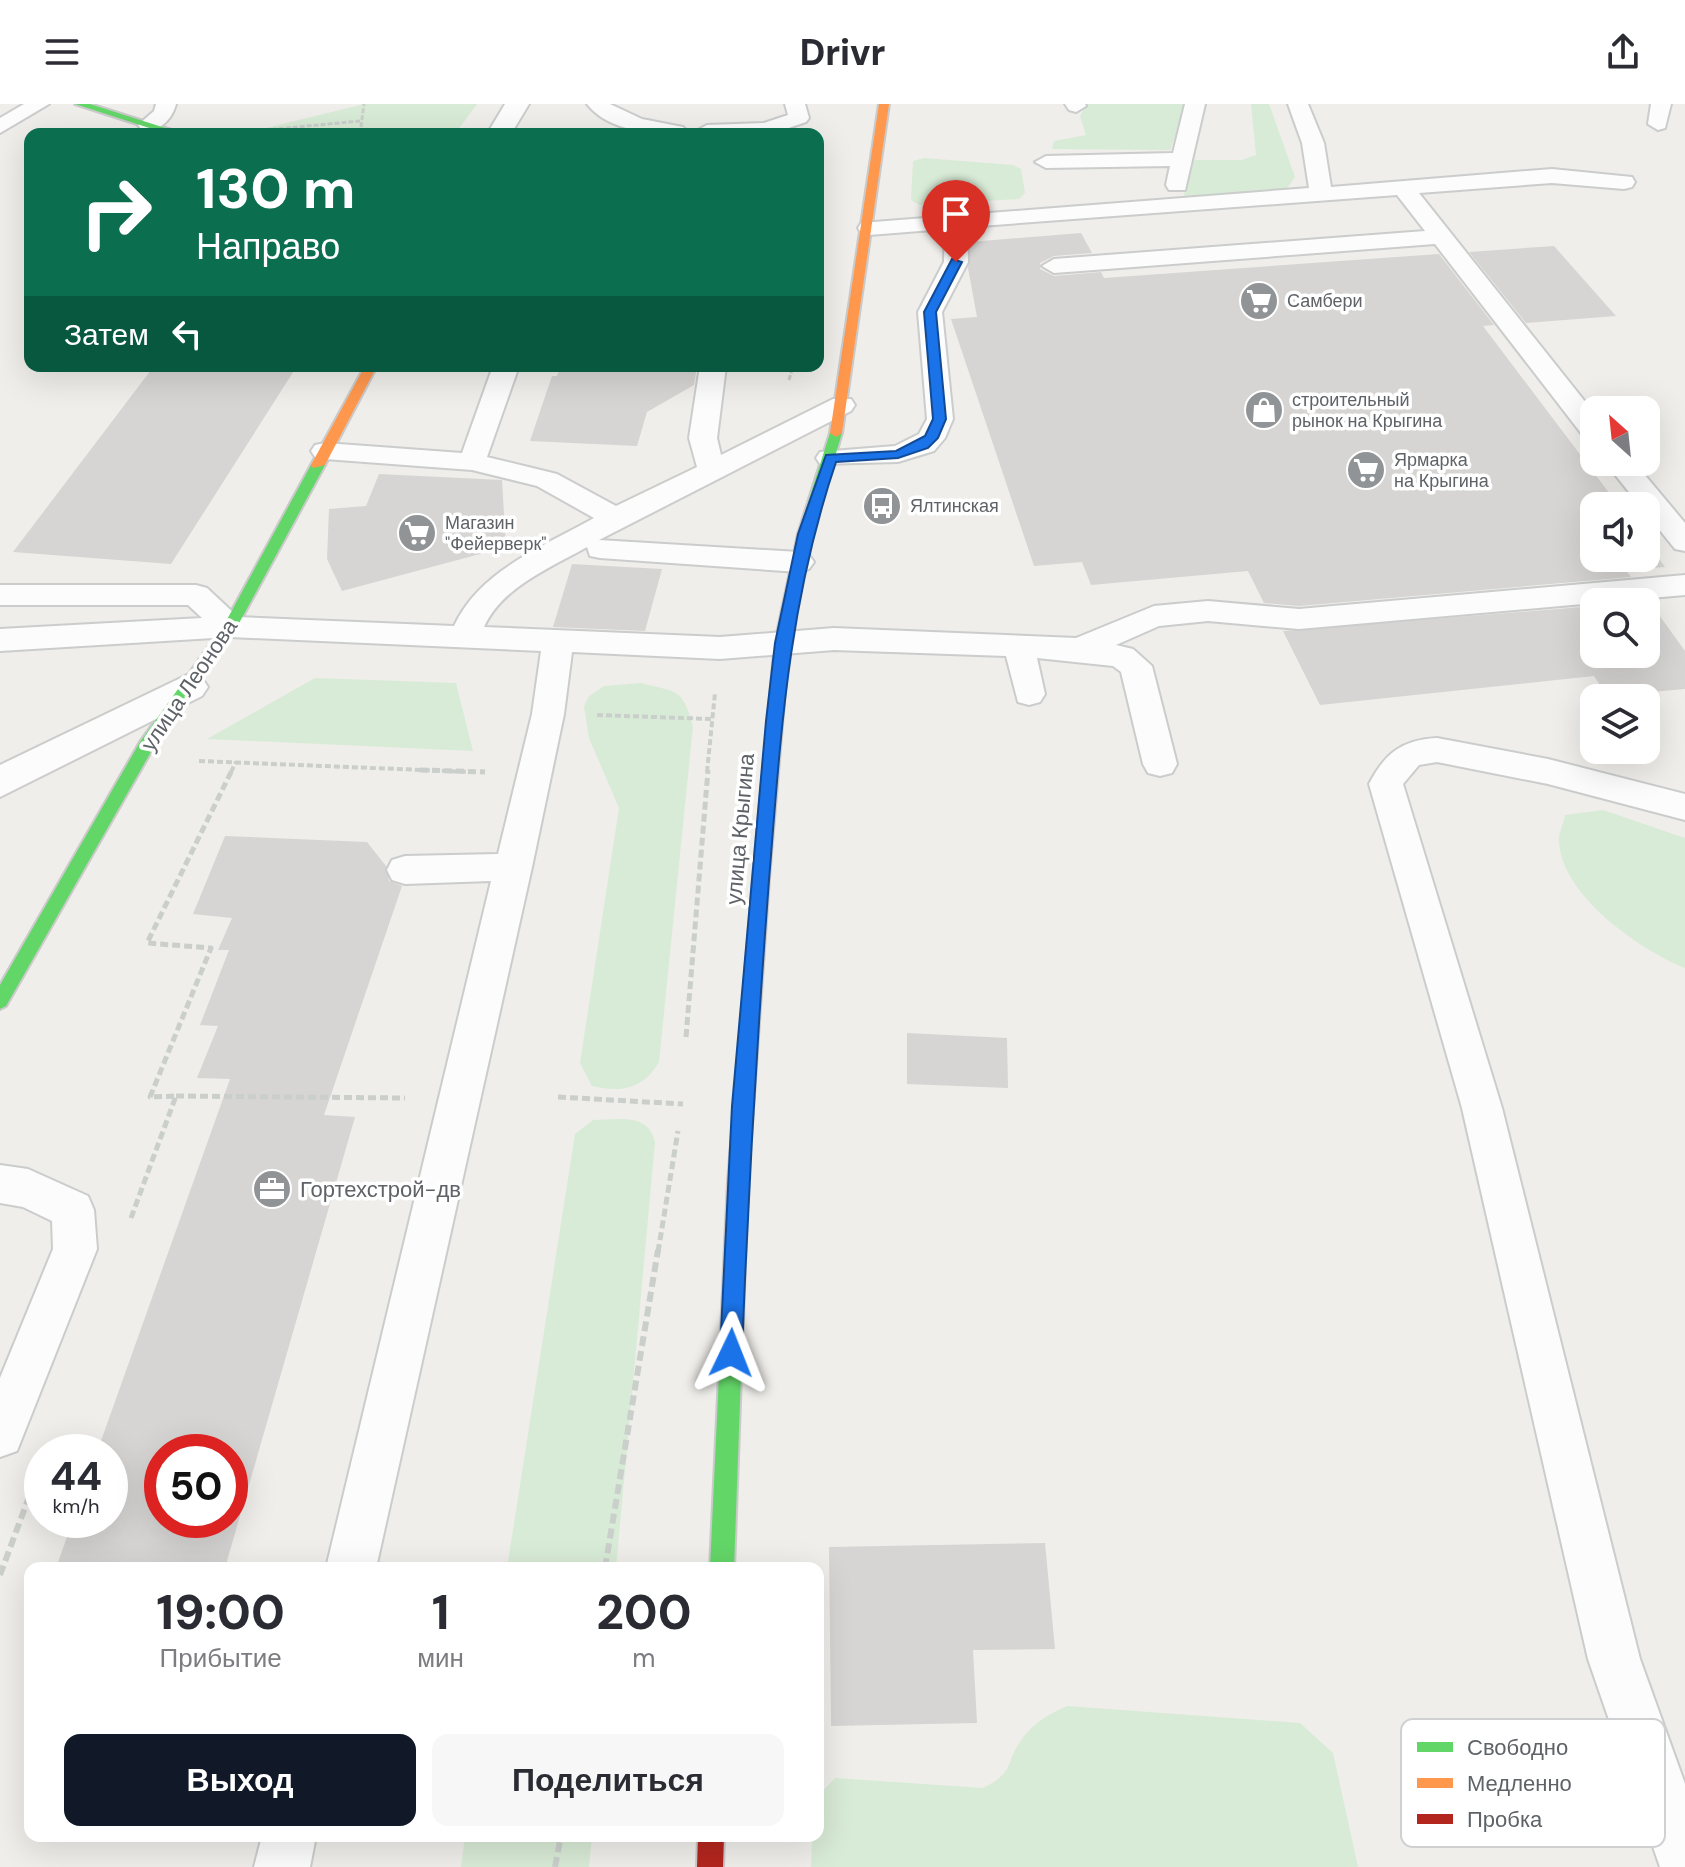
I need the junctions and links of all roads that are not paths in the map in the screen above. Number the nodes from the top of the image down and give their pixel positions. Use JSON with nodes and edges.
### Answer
{"nodes":[{"id":1,"x":39,"y":104,"type":"edge"},
{"id":2,"x":80,"y":104,"type":"edge"},
{"id":3,"x":166,"y":104,"type":"edge"},
{"id":4,"x":517,"y":104,"type":"edge"},
{"id":5,"x":597,"y":104,"type":"edge"},
{"id":6,"x":795,"y":104,"type":"edge"},
{"id":7,"x":884,"y":104,"type":"edge"},
{"id":8,"x":1195,"y":104,"type":"edge"},
{"id":9,"x":1298,"y":104,"type":"edge"},
{"id":10,"x":148,"y":125,"type":"junction"},
{"id":11,"x":0,"y":127,"type":"edge"},
{"id":12,"x":158,"y":128,"type":"edge"},
{"id":13,"x":503,"y":128,"type":"edge"},
{"id":14,"x":648,"y":128,"type":"edge"},
{"id":15,"x":750,"y":128,"type":"edge"},
{"id":16,"x":1180,"y":159,"type":"junction"},
{"id":17,"x":1046,"y":162,"type":"dead end"},
{"id":18,"x":1624,"y":182,"type":"dead end"},
{"id":19,"x":1403,"y":188,"type":"junction"},
{"id":20,"x":1321,"y":195,"type":"junction"},
{"id":21,"x":1174,"y":208,"type":"junction"},
{"id":22,"x":956,"y":224,"type":"junction"},
{"id":23,"x":869,"y":228,"type":"junction"},
{"id":24,"x":1441,"y":237,"type":"junction"},
{"id":25,"x":1054,"y":266,"type":"dead end"},
{"id":26,"x":368,"y":372,"type":"edge"},
{"id":27,"x":504,"y":372,"type":"edge"},
{"id":28,"x":712,"y":372,"type":"edge"},
{"id":29,"x":842,"y":405,"type":"junction"},
{"id":30,"x":1580,"y":413,"type":"edge"},
{"id":31,"x":325,"y":451,"type":"junction"},
{"id":32,"x":830,"y":458,"type":"junction"},
{"id":33,"x":472,"y":462,"type":"junction"},
{"id":34,"x":711,"y":469,"type":"junction"},
{"id":35,"x":1631,"y":476,"type":"edge"},
{"id":36,"x":616,"y":518,"type":"junction"},
{"id":37,"x":1685,"y":542,"type":"edge"},
{"id":38,"x":600,"y":549,"type":"dead end"},
{"id":39,"x":799,"y":562,"type":"junction"},
{"id":40,"x":1685,"y":585,"type":"edge"},
{"id":41,"x":0,"y":595,"type":"edge"},
{"id":42,"x":230,"y":627,"type":"junction"},
{"id":43,"x":464,"y":637,"type":"junction"},
{"id":44,"x":0,"y":640,"type":"edge"},
{"id":45,"x":558,"y":641,"type":"junction"},
{"id":46,"x":782,"y":643,"type":"junction"},
{"id":47,"x":1019,"y":645,"type":"junction"},
{"id":48,"x":1080,"y":649,"type":"junction"},
{"id":49,"x":189,"y":687,"type":"junction"},
{"id":50,"x":1029,"y":694,"type":"dead end"},
{"id":51,"x":1160,"y":764,"type":"dead end"},
{"id":52,"x":0,"y":782,"type":"edge"},
{"id":53,"x":1685,"y":807,"type":"edge"},
{"id":54,"x":514,"y":867,"type":"junction"},
{"id":55,"x":405,"y":870,"type":"dead end"},
{"id":56,"x":0,"y":1001,"type":"edge"},
{"id":57,"x":0,"y":1184,"type":"edge"},
{"id":58,"x":0,"y":1434,"type":"edge"},
{"id":59,"x":352,"y":1562,"type":"edge"},
{"id":60,"x":722,"y":1562,"type":"edge"},
{"id":61,"x":1635,"y":1719,"type":"edge"},
{"id":62,"x":1665,"y":1804,"type":"edge"},
{"id":63,"x":288,"y":1842,"type":"edge"},
{"id":64,"x":711,"y":1842,"type":"edge"},
{"id":65,"x":1685,"y":1861,"type":"edge"},
{"id":66,"x":282,"y":1867,"type":"edge"},
{"id":67,"x":710,"y":1867,"type":"edge"}],
"edges":[{"from":1,"to":11,"type":"lane"},
{"from":2,"to":10,"type":"main road"},
{"from":3,"to":10,"type":"lane"},
{"from":4,"to":13,"type":"street"},
{"from":5,"to":14,"type":"lane"},
{"from":6,"to":15,"type":"lane"},
{"from":7,"to":23,"type":"main road","name":"улица Крыгина"},
{"from":8,"to":16,"type":"lane"},
{"from":9,"to":20,"type":"lane"},
{"from":10,"to":12,"type":"main road"},
{"from":16,"to":17,"type":"lane"},
{"from":16,"to":21,"type":"lane"},
{"from":18,"to":19,"type":"lane"},
{"from":19,"to":20,"type":"lane"},
{"from":19,"to":24,"type":"lane"},
{"from":20,"to":21,"type":"lane"},
{"from":21,"to":22,"type":"lane"},
{"from":22,"to":23,"type":"lane"},
{"from":22,"to":32,"type":"lane"},
{"from":23,"to":29,"type":"main road","name":"улица Крыгина"},
{"from":24,"to":25,"type":"lane"},
{"from":24,"to":30,"type":"lane"},
{"from":26,"to":31,"type":"main road","name":"улица Леонова"},
{"from":27,"to":33,"type":"lane"},
{"from":28,"to":34,"type":"lane"},
{"from":29,"to":32,"type":"main road","name":"улица Крыгина"},
{"from":29,"to":34,"type":"lane"},
{"from":31,"to":33,"type":"lane"},
{"from":31,"to":42,"type":"main road","name":"улица Леонова"},
{"from":32,"to":39,"type":"main road","name":"улица Крыгина"},
{"from":33,"to":36,"type":"lane"},
{"from":34,"to":36,"type":"lane"},
{"from":35,"to":37,"type":"lane"},
{"from":36,"to":43,"type":"lane"},
{"from":38,"to":39,"type":"lane"},
{"from":39,"to":46,"type":"main road","name":"улица Крыгина"},
{"from":40,"to":48,"type":"lane"},
{"from":41,"to":42,"type":"lane"},
{"from":42,"to":43,"type":"lane"},
{"from":42,"to":44,"type":"lane"},
{"from":42,"to":49,"type":"main road","name":"улица Леонова"},
{"from":43,"to":45,"type":"lane"},
{"from":45,"to":46,"type":"lane"},
{"from":45,"to":54,"type":"lane"},
{"from":46,"to":47,"type":"lane"},
{"from":46,"to":60,"type":"main road","name":"улица Крыгина"},
{"from":47,"to":48,"type":"lane"},
{"from":47,"to":50,"type":"lane"},
{"from":48,"to":51,"type":"lane"},
{"from":49,"to":52,"type":"street"},
{"from":49,"to":56,"type":"main road","name":"улица Леонова"},
{"from":53,"to":61,"type":"lane"},
{"from":54,"to":55,"type":"lane"},
{"from":54,"to":59,"type":"lane"},
{"from":57,"to":58,"type":"lane"},
{"from":62,"to":65,"type":"lane"},
{"from":63,"to":66,"type":"lane"},
{"from":64,"to":67,"type":"main road"}]}
